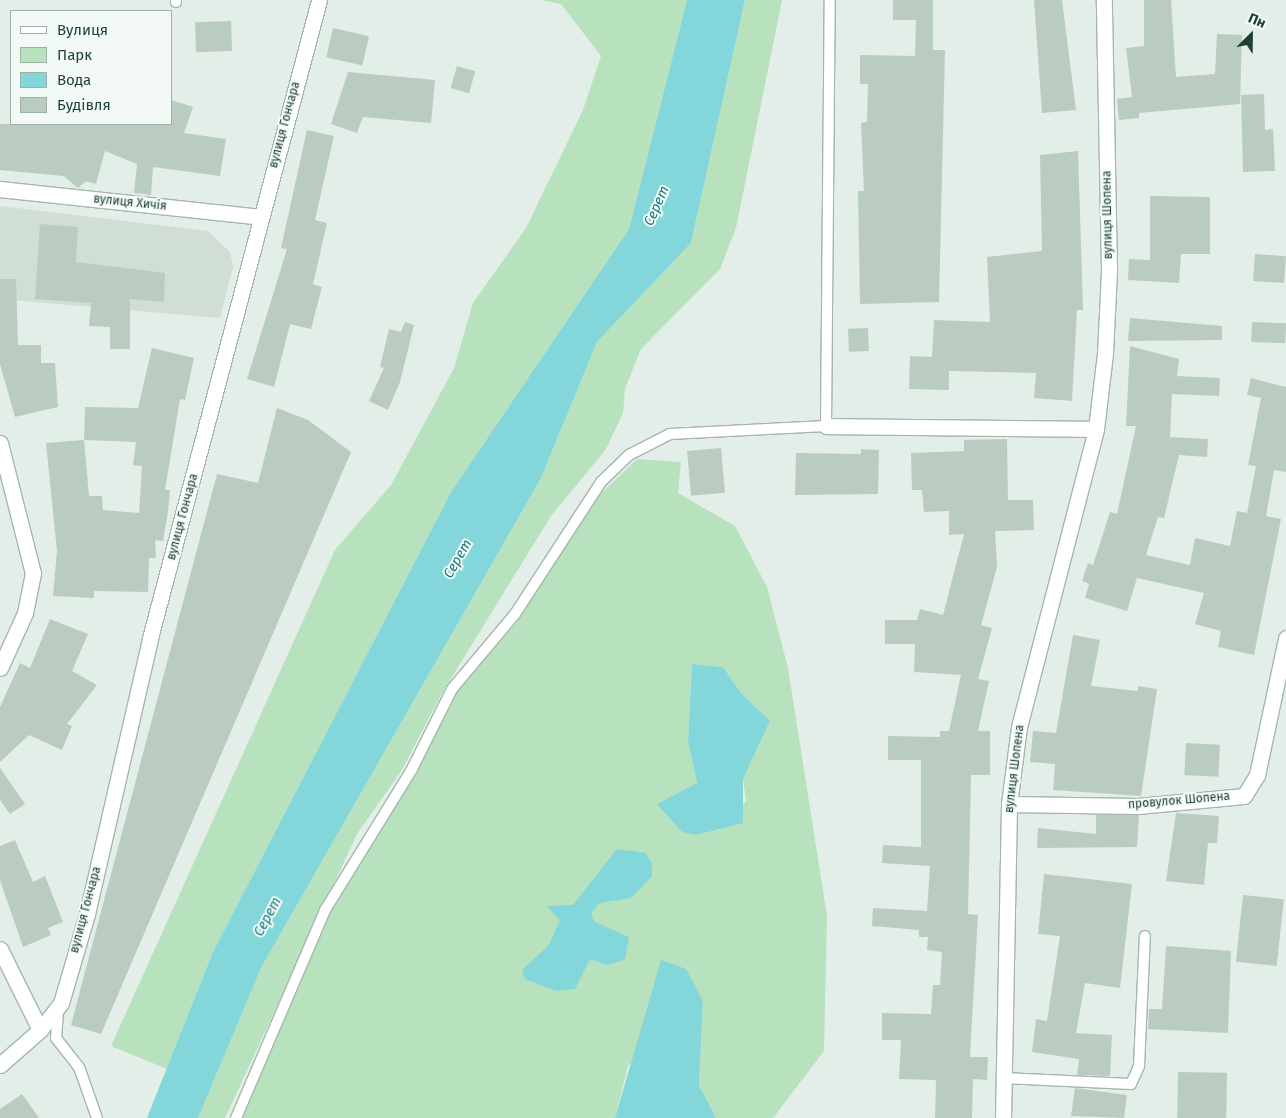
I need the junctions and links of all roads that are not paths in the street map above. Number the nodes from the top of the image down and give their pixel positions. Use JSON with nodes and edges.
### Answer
{"nodes":[{"id":1,"x":319,"y":0,"type":"edge"},
{"id":2,"x":830,"y":0,"type":"edge"},
{"id":3,"x":1104,"y":0,"type":"edge"},
{"id":4,"x":0,"y":189,"type":"edge"},
{"id":5,"x":260,"y":217,"type":"junction"},
{"id":6,"x":826,"y":426,"type":"junction"},
{"id":7,"x":1096,"y":429,"type":"junction"},
{"id":8,"x":0,"y":443,"type":"edge"},
{"id":9,"x":1286,"y":638,"type":"edge"},
{"id":10,"x":0,"y":668,"type":"edge"},
{"id":11,"x":1009,"y":804,"type":"junction"},
{"id":12,"x":1145,"y":936,"type":"dead end"},
{"id":13,"x":0,"y":949,"type":"edge"},
{"id":14,"x":61,"y":1003,"type":"junction"},
{"id":15,"x":40,"y":1030,"type":"junction"},
{"id":16,"x":0,"y":1066,"type":"edge"},
{"id":17,"x":1003,"y":1078,"type":"junction"},
{"id":18,"x":97,"y":1118,"type":"edge"},
{"id":19,"x":236,"y":1118,"type":"edge"},
{"id":20,"x":1003,"y":1118,"type":"edge"}],
"edges":[{"from":1,"to":5,"type":"street","name":"вулиця Гончара"},
{"from":2,"to":6,"type":"lane"},
{"from":3,"to":7,"type":"street","name":"вулиця Шопена"},
{"from":4,"to":5,"type":"street","name":"вулиця Хичія"},
{"from":5,"to":14,"type":"street","name":"вулиця Гончара"},
{"from":6,"to":7,"type":"street"},
{"from":6,"to":19,"type":"lane"},
{"from":7,"to":11,"type":"street","name":"вулиця Шопена"},
{"from":8,"to":10,"type":"street"},
{"from":9,"to":11,"type":"street","name":"провулок Шопена"},
{"from":11,"to":17,"type":"street","name":"вулиця Шопена"},
{"from":12,"to":17,"type":"lane"},
{"from":13,"to":15,"type":"street"},
{"from":14,"to":15,"type":"street","name":"вулиця Гончара"},
{"from":14,"to":18,"type":"lane"},
{"from":15,"to":16,"type":"street","name":"вулиця Гончара"},
{"from":17,"to":20,"type":"street","name":"вулиця Шопена"}]}
